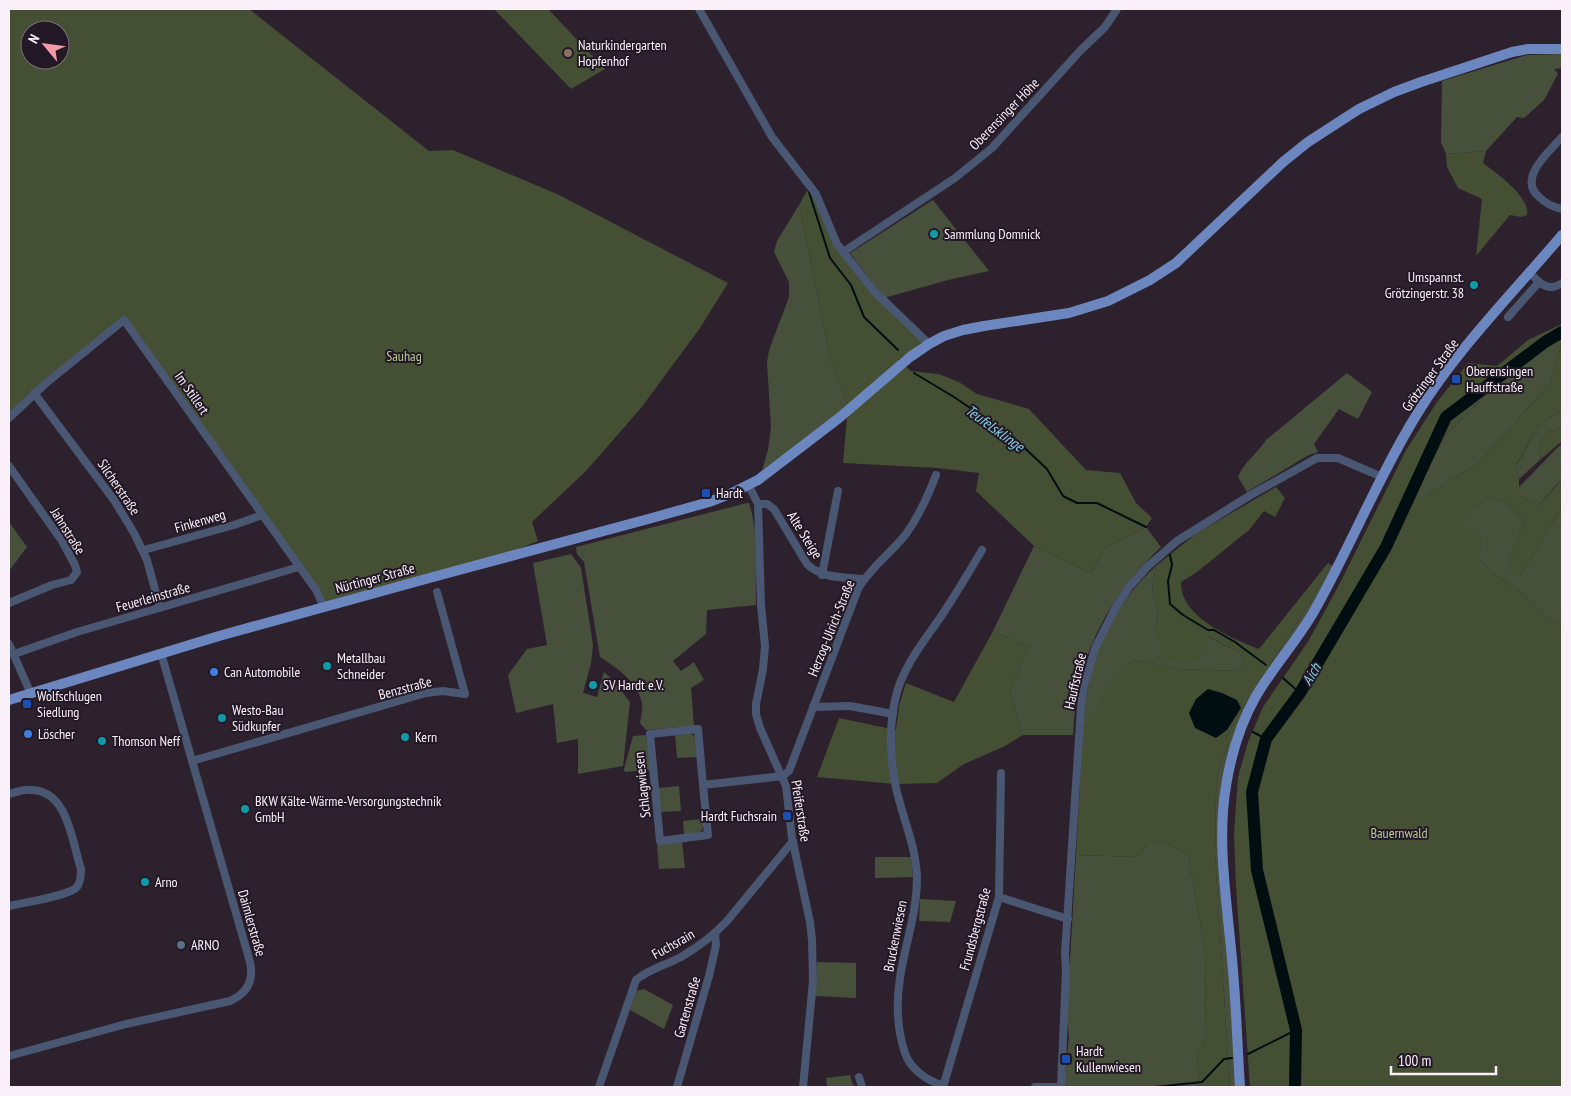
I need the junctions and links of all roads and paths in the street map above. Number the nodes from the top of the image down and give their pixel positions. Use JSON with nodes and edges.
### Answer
{"nodes":[{"id":1,"x":699,"y":9,"type":"edge"},
{"id":2,"x":1117,"y":9,"type":"edge"},
{"id":3,"x":1562,"y":49,"type":"edge"},
{"id":4,"x":1562,"y":136,"type":"edge"},
{"id":5,"x":1562,"y":209,"type":"edge"},
{"id":6,"x":1562,"y":235,"type":"edge"},
{"id":7,"x":843,"y":252,"type":"junction"},
{"id":8,"x":1530,"y":273,"type":"junction"},
{"id":9,"x":1539,"y":282,"type":"junction"},
{"id":10,"x":1562,"y":283,"type":"edge"},
{"id":11,"x":1508,"y":317,"type":"dead end"},
{"id":12,"x":929,"y":344,"type":"junction"},
{"id":13,"x":34,"y":392,"type":"junction"},
{"id":14,"x":9,"y":418,"type":"edge"},
{"id":15,"x":9,"y":466,"type":"edge"},
{"id":16,"x":936,"y":476,"type":"dead end"},
{"id":17,"x":1382,"y":477,"type":"junction"},
{"id":18,"x":749,"y":486,"type":"junction"},
{"id":19,"x":838,"y":491,"type":"dead end"},
{"id":20,"x":758,"y":504,"type":"junction"},
{"id":21,"x":262,"y":515,"type":"junction"},
{"id":22,"x":144,"y":550,"type":"junction"},
{"id":23,"x":982,"y":550,"type":"dead end"},
{"id":24,"x":299,"y":567,"type":"junction"},
{"id":25,"x":822,"y":575,"type":"junction"},
{"id":26,"x":864,"y":579,"type":"junction"},
{"id":27,"x":437,"y":592,"type":"dead end"},
{"id":28,"x":9,"y":603,"type":"edge"},
{"id":29,"x":324,"y":606,"type":"junction"},
{"id":30,"x":160,"y":608,"type":"junction"},
{"id":31,"x":9,"y":644,"type":"edge"},
{"id":32,"x":161,"y":653,"type":"junction"},
{"id":33,"x":14,"y":654,"type":"junction"},
{"id":34,"x":31,"y":694,"type":"junction"},
{"id":35,"x":9,"y":700,"type":"edge"},
{"id":36,"x":813,"y":707,"type":"junction"},
{"id":37,"x":893,"y":714,"type":"junction"},
{"id":38,"x":192,"y":760,"type":"junction"},
{"id":39,"x":1001,"y":773,"type":"dead end"},
{"id":40,"x":783,"y":776,"type":"junction"},
{"id":41,"x":703,"y":785,"type":"junction"},
{"id":42,"x":9,"y":794,"type":"edge"},
{"id":43,"x":793,"y":841,"type":"junction"},
{"id":44,"x":999,"y":897,"type":"junction"},
{"id":45,"x":9,"y":906,"type":"edge"},
{"id":46,"x":1068,"y":919,"type":"junction"},
{"id":47,"x":715,"y":933,"type":"junction"},
{"id":48,"x":9,"y":1056,"type":"edge"},
{"id":49,"x":859,"y":1077,"type":"dead end"},
{"id":50,"x":599,"y":1087,"type":"edge"},
{"id":51,"x":677,"y":1087,"type":"edge"},
{"id":52,"x":803,"y":1087,"type":"edge"},
{"id":53,"x":862,"y":1087,"type":"edge"},
{"id":54,"x":943,"y":1087,"type":"edge"},
{"id":55,"x":1035,"y":1087,"type":"edge"},
{"id":56,"x":1061,"y":1087,"type":"edge"},
{"id":57,"x":1240,"y":1087,"type":"edge"}],
"edges":[{"from":1,"to":7,"type":"street"},
{"from":2,"to":7,"type":"street","name":"Oberensinger Höhe"},
{"from":3,"to":12,"type":"main road","name":"Nürtinger Straße"},
{"from":4,"to":5,"type":"street"},
{"from":6,"to":8,"type":"main road","name":"Grötzinger Straße"},
{"from":7,"to":12,"type":"street"},
{"from":8,"to":9,"type":"street"},
{"from":8,"to":17,"type":"main road","name":"Grötzinger Straße"},
{"from":9,"to":10,"type":"street"},
{"from":9,"to":11,"type":"street"},
{"from":12,"to":18,"type":"main road","name":"Nürtinger Straße"},
{"from":13,"to":14,"type":"street","name":"Im Stillert"},
{"from":13,"to":21,"type":"street","name":"Im Stillert"},
{"from":13,"to":22,"type":"street","name":"Silcherstraße"},
{"from":15,"to":28,"type":"street","name":"Jahnstraße"},
{"from":16,"to":26,"type":"street","name":"Herzog-Ulrich-Straße"},
{"from":17,"to":46,"type":"street","name":"Hauffstraße"},
{"from":17,"to":57,"type":"main road","name":"Grötzinger Straße"},
{"from":18,"to":20,"type":"street","name":"Pfeiferstraße"},
{"from":18,"to":29,"type":"main road","name":"Nürtinger Straße"},
{"from":19,"to":25,"type":"street"},
{"from":20,"to":25,"type":"street","name":"Alte Steige"},
{"from":20,"to":40,"type":"street","name":"Pfeiferstraße"},
{"from":21,"to":22,"type":"street","name":"Finkenweg"},
{"from":21,"to":24,"type":"street","name":"Im Stillert"},
{"from":22,"to":30,"type":"street","name":"Silcherstraße"},
{"from":23,"to":37,"type":"street","name":"Bruckenwiesen"},
{"from":24,"to":29,"type":"street","name":"Im Stillert"},
{"from":24,"to":30,"type":"street","name":"Feuerleinstraße"},
{"from":25,"to":26,"type":"street","name":"Alte Steige"},
{"from":26,"to":36,"type":"street","name":"Herzog-Ulrich-Straße"},
{"from":27,"to":38,"type":"street","name":"Benzstraße"},
{"from":29,"to":32,"type":"main road","name":"Nürtinger Straße"},
{"from":30,"to":33,"type":"street","name":"Feuerleinstraße"},
{"from":31,"to":33,"type":"street"},
{"from":32,"to":34,"type":"main road","name":"Nürtinger Straße"},
{"from":32,"to":38,"type":"street","name":"Daimlerstraße"},
{"from":33,"to":34,"type":"street"},
{"from":34,"to":35,"type":"main road","name":"Nürtinger Straße"},
{"from":36,"to":37,"type":"street"},
{"from":36,"to":40,"type":"street","name":"Herzog-Ulrich-Straße"},
{"from":37,"to":54,"type":"street","name":"Bruckenwiesen"},
{"from":38,"to":48,"type":"street","name":"Daimlerstraße"},
{"from":39,"to":44,"type":"street","name":"Frundsbergstraße"},
{"from":40,"to":41,"type":"street"},
{"from":40,"to":43,"type":"street","name":"Pfeiferstraße"},
{"from":41,"to":41,"type":"street","name":"Schlagwiesen"},
{"from":42,"to":45,"type":"street"},
{"from":43,"to":47,"type":"street","name":"Fuchsrain"},
{"from":43,"to":52,"type":"street","name":"Pfeiferstraße"},
{"from":44,"to":46,"type":"street"},
{"from":44,"to":54,"type":"street","name":"Frundsbergstraße"},
{"from":46,"to":56,"type":"street","name":"Hauffstraße"},
{"from":47,"to":50,"type":"street","name":"Fuchsrain"},
{"from":47,"to":51,"type":"street","name":"Gartenstraße"},
{"from":49,"to":53,"type":"street"},
{"from":55,"to":56,"type":"street"}]}
